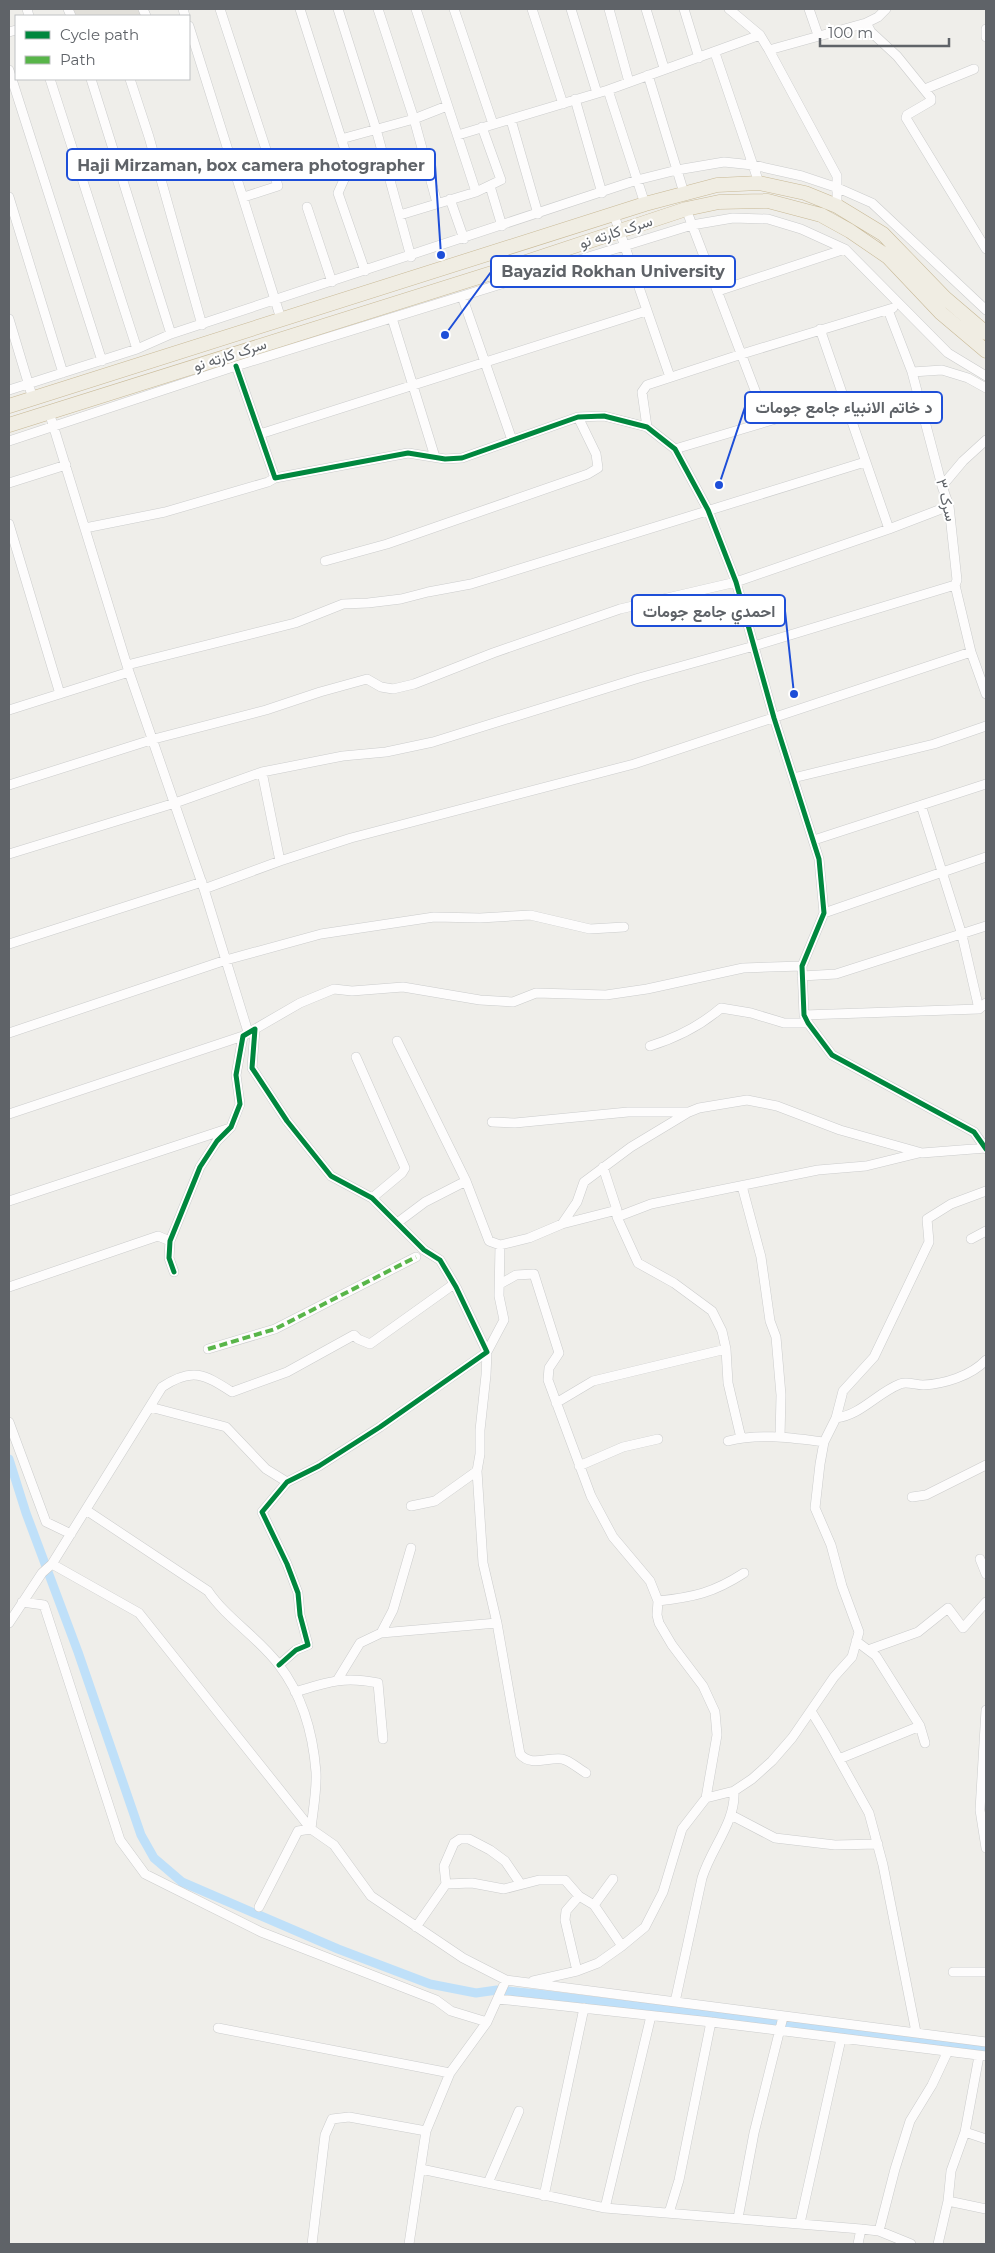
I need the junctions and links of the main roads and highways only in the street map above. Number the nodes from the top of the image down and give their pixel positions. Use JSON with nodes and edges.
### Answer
{"nodes":[{"id":1,"x":986,"y":333,"type":"edge"},
{"id":2,"x":986,"y":351,"type":"edge"},
{"id":3,"x":9,"y":406,"type":"edge"},
{"id":4,"x":9,"y":425,"type":"edge"}],
"edges":[{"from":1,"to":3,"type":"highway","name":"سرک کارته نو"},
{"from":2,"to":4,"type":"highway","name":"سرک کارته نو"}]}
